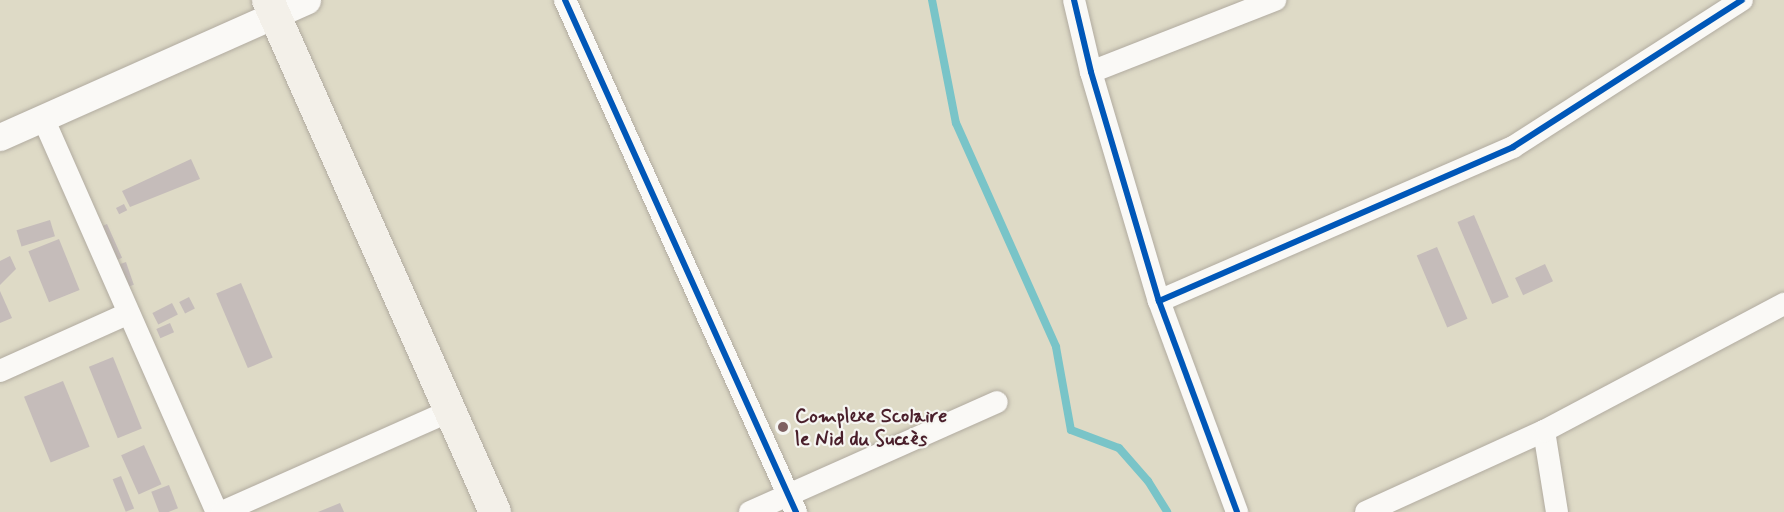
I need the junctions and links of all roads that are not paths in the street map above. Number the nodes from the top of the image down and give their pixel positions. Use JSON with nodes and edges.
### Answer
{"nodes":[{"id":1,"x":307,"y":0,"type":"edge"},
{"id":2,"x":565,"y":0,"type":"edge"},
{"id":3,"x":1074,"y":0,"type":"edge"},
{"id":4,"x":1275,"y":0,"type":"edge"},
{"id":5,"x":1742,"y":0,"type":"edge"},
{"id":6,"x":271,"y":7,"type":"edge"},
{"id":7,"x":1091,"y":72,"type":"junction"},
{"id":8,"x":42,"y":118,"type":"junction"},
{"id":9,"x":0,"y":137,"type":"edge"},
{"id":10,"x":1159,"y":301,"type":"junction"},
{"id":11,"x":1784,"y":304,"type":"edge"},
{"id":12,"x":129,"y":313,"type":"junction"},
{"id":13,"x":0,"y":371,"type":"edge"},
{"id":14,"x":997,"y":402,"type":"dead end"},
{"id":15,"x":450,"y":411,"type":"junction"},
{"id":16,"x":1544,"y":431,"type":"junction"},
{"id":17,"x":793,"y":503,"type":"edge"},
{"id":18,"x":217,"y":512,"type":"edge"},
{"id":19,"x":222,"y":512,"type":"edge"},
{"id":20,"x":495,"y":512,"type":"edge"},
{"id":21,"x":750,"y":512,"type":"edge"},
{"id":22,"x":1237,"y":512,"type":"edge"},
{"id":23,"x":1366,"y":512,"type":"edge"},
{"id":24,"x":1557,"y":512,"type":"edge"}],
"edges":[{"from":1,"to":6,"type":"street"},
{"from":2,"to":17,"type":"street"},
{"from":3,"to":7,"type":"street"},
{"from":4,"to":7,"type":"street"},
{"from":5,"to":10,"type":"street"},
{"from":6,"to":8,"type":"street"},
{"from":6,"to":15,"type":"main road"},
{"from":7,"to":10,"type":"street"},
{"from":8,"to":9,"type":"street"},
{"from":8,"to":12,"type":"street"},
{"from":10,"to":22,"type":"street"},
{"from":11,"to":16,"type":"street"},
{"from":12,"to":13,"type":"street"},
{"from":12,"to":18,"type":"street"},
{"from":14,"to":17,"type":"street"},
{"from":15,"to":19,"type":"street"},
{"from":15,"to":20,"type":"main road"},
{"from":16,"to":23,"type":"street"},
{"from":16,"to":24,"type":"street"},
{"from":17,"to":21,"type":"street"}]}
